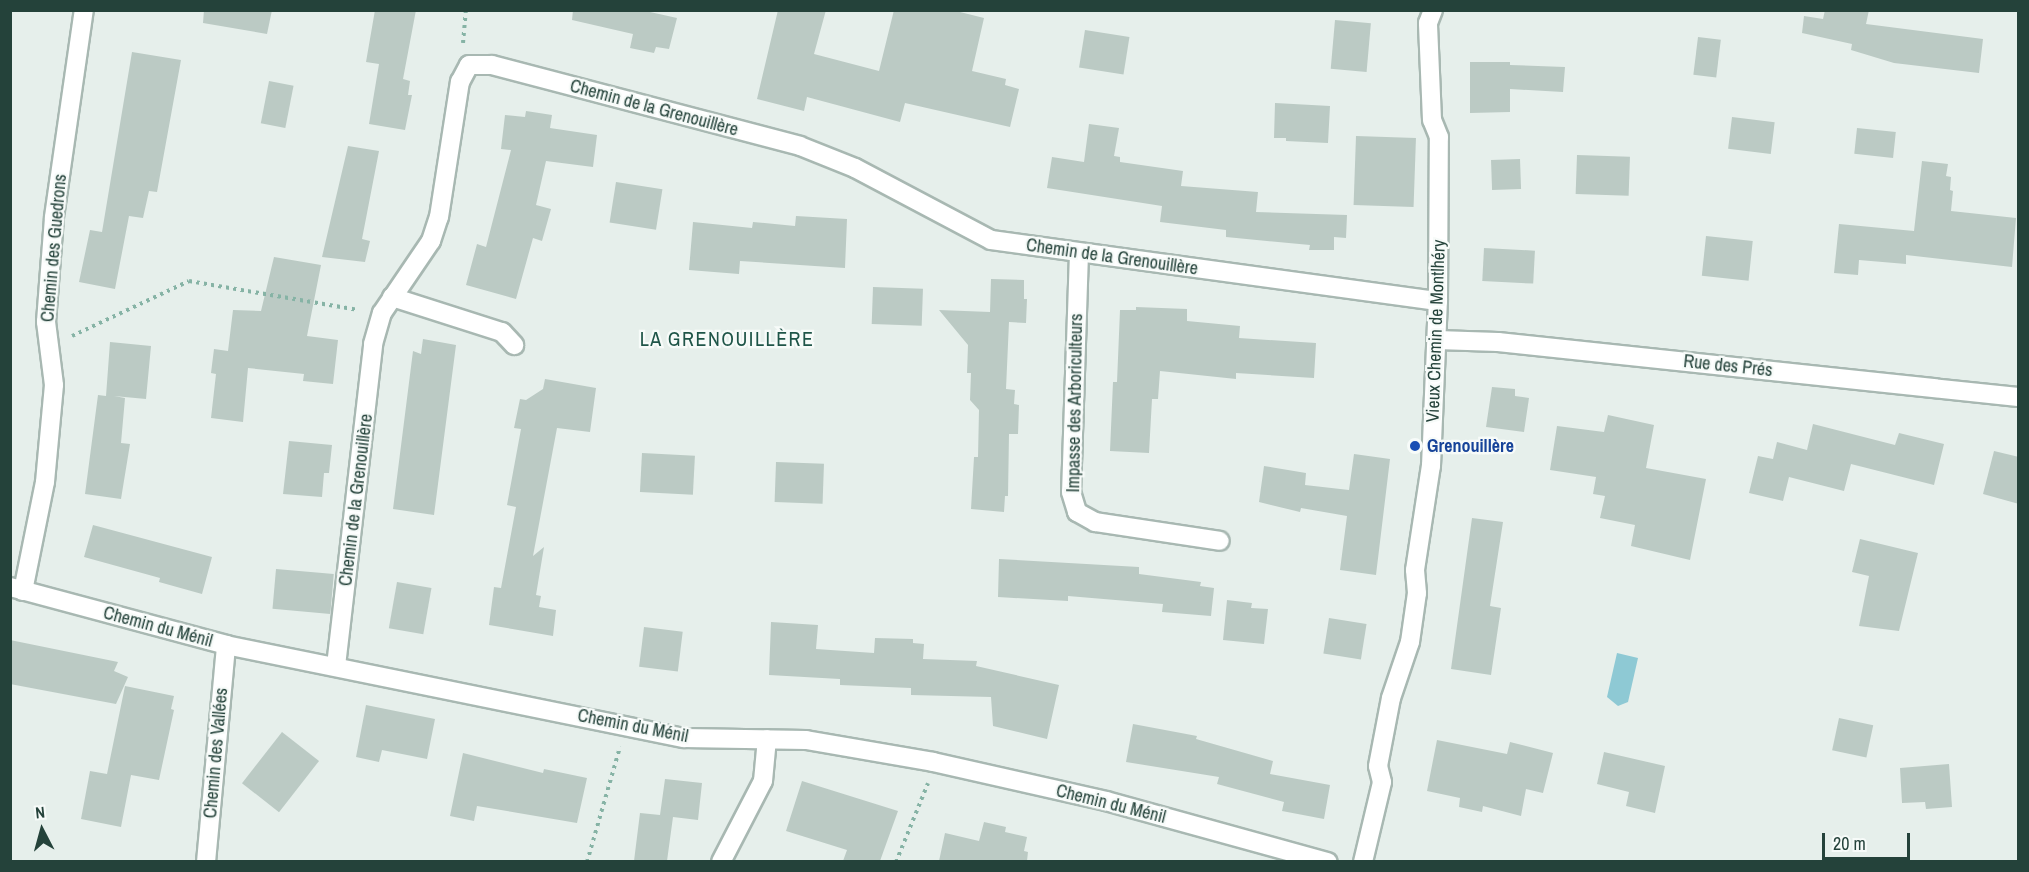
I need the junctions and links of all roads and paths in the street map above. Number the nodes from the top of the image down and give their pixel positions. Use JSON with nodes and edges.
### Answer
{"nodes":[{"id":1,"x":84,"y":10,"type":"edge"},
{"id":2,"x":466,"y":10,"type":"edge"},
{"id":3,"x":1433,"y":10,"type":"edge"},
{"id":4,"x":469,"y":65,"type":"junction"},
{"id":5,"x":1079,"y":253,"type":"junction"},
{"id":6,"x":392,"y":297,"type":"junction"},
{"id":7,"x":1438,"y":301,"type":"junction"},
{"id":8,"x":382,"y":314,"type":"junction"},
{"id":9,"x":1437,"y":340,"type":"junction"},
{"id":10,"x":514,"y":345,"type":"dead end"},
{"id":11,"x":49,"y":346,"type":"junction"},
{"id":12,"x":2019,"y":397,"type":"edge"},
{"id":13,"x":1220,"y":541,"type":"dead end"},
{"id":14,"x":17,"y":589,"type":"edge"},
{"id":15,"x":226,"y":645,"type":"junction"},
{"id":16,"x":336,"y":666,"type":"junction"},
{"id":17,"x":626,"y":726,"type":"junction"},
{"id":18,"x":767,"y":739,"type":"junction"},
{"id":19,"x":933,"y":762,"type":"junction"},
{"id":20,"x":206,"y":861,"type":"edge"},
{"id":21,"x":587,"y":861,"type":"edge"},
{"id":22,"x":722,"y":861,"type":"edge"},
{"id":23,"x":896,"y":861,"type":"edge"},
{"id":24,"x":1328,"y":861,"type":"edge"},
{"id":25,"x":1364,"y":861,"type":"edge"}],
"edges":[{"from":1,"to":11,"type":"street","name":"Chemin des Guedrons"},
{"from":2,"to":4,"type":"path"},
{"from":3,"to":7,"type":"street","name":"Vieux Chemin de Montlhéry"},
{"from":4,"to":5,"type":"street","name":"Chemin de la Grenouillère"},
{"from":4,"to":6,"type":"street","name":"Chemin de la Grenouillère"},
{"from":5,"to":7,"type":"street","name":"Chemin de la Grenouillère"},
{"from":5,"to":13,"type":"street","name":"Impasse des Arboriculteurs"},
{"from":6,"to":8,"type":"street","name":"Chemin de la Grenouillère"},
{"from":6,"to":10,"type":"street"},
{"from":7,"to":9,"type":"street","name":"Vieux Chemin de Montlhéry"},
{"from":8,"to":11,"type":"path"},
{"from":8,"to":16,"type":"street","name":"Chemin de la Grenouillère"},
{"from":9,"to":12,"type":"street","name":"Rue des Prés"},
{"from":9,"to":25,"type":"street","name":"Vieux Chemin de Montlhéry"},
{"from":11,"to":14,"type":"street","name":"Chemin des Guedrons"},
{"from":14,"to":15,"type":"street","name":"Chemin du Ménil"},
{"from":15,"to":16,"type":"street","name":"Chemin du Ménil"},
{"from":15,"to":20,"type":"street","name":"Chemin des Vallées"},
{"from":16,"to":17,"type":"street","name":"Chemin du Ménil"},
{"from":17,"to":18,"type":"street","name":"Chemin du Ménil"},
{"from":17,"to":21,"type":"path"},
{"from":18,"to":19,"type":"street","name":"Chemin du Ménil"},
{"from":18,"to":22,"type":"street"},
{"from":19,"to":23,"type":"path"},
{"from":19,"to":24,"type":"street","name":"Chemin du Ménil"}]}
